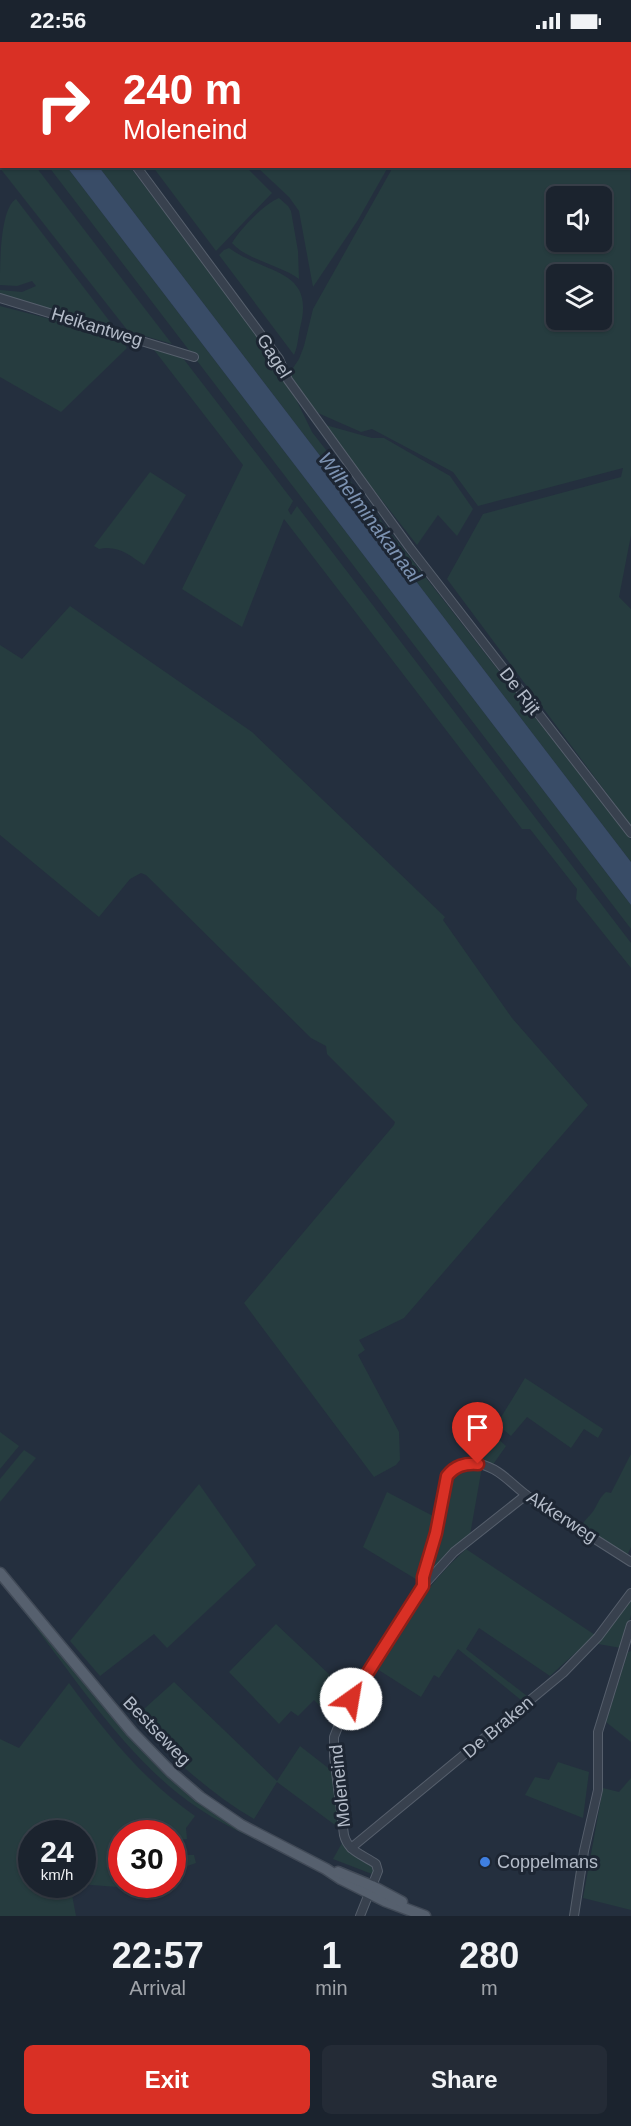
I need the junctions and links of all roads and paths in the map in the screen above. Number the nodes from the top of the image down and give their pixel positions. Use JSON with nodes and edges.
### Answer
{"nodes":[{"id":1,"x":137,"y":168,"type":"edge"},
{"id":2,"x":0,"y":298,"type":"edge"},
{"id":3,"x":194,"y":357,"type":"dead end"},
{"id":4,"x":410,"y":548,"type":"joint"},
{"id":5,"x":631,"y":833,"type":"edge"},
{"id":6,"x":460,"y":1465,"type":"joint"},
{"id":7,"x":526,"y":1495,"type":"junction"},
{"id":8,"x":631,"y":1562,"type":"edge"},
{"id":9,"x":0,"y":1573,"type":"edge"},
{"id":10,"x":423,"y":1586,"type":"junction"},
{"id":11,"x":631,"y":1593,"type":"edge"},
{"id":12,"x":631,"y":1625,"type":"edge"},
{"id":13,"x":351,"y":1848,"type":"junction"},
{"id":14,"x":371,"y":1890,"type":"junction"},
{"id":15,"x":360,"y":1916,"type":"edge"},
{"id":16,"x":425,"y":1916,"type":"edge"},
{"id":17,"x":574,"y":1916,"type":"edge"}],
"edges":[{"from":1,"to":4,"type":"street","name":"Gagel"},
{"from":2,"to":3,"type":"street","name":"Heikantweg"},
{"from":4,"to":5,"type":"street","name":"De Rijt"},
{"from":6,"to":7,"type":"street","name":"Akkerweg"},
{"from":6,"to":10,"type":"street","name":"Moleneind"},
{"from":7,"to":8,"type":"street","name":"Akkerweg"},
{"from":7,"to":10,"type":"street","name":"Moleneind"},
{"from":9,"to":14,"type":"main road","name":"Bestseweg"},
{"from":10,"to":13,"type":"street","name":"Moleneind"},
{"from":11,"to":13,"type":"street","name":"De Braken"},
{"from":12,"to":17,"type":"street"},
{"from":13,"to":14,"type":"street","name":"Moleneind"},
{"from":14,"to":15,"type":"street"},
{"from":14,"to":16,"type":"main road","name":"Bestseweg"}]}
